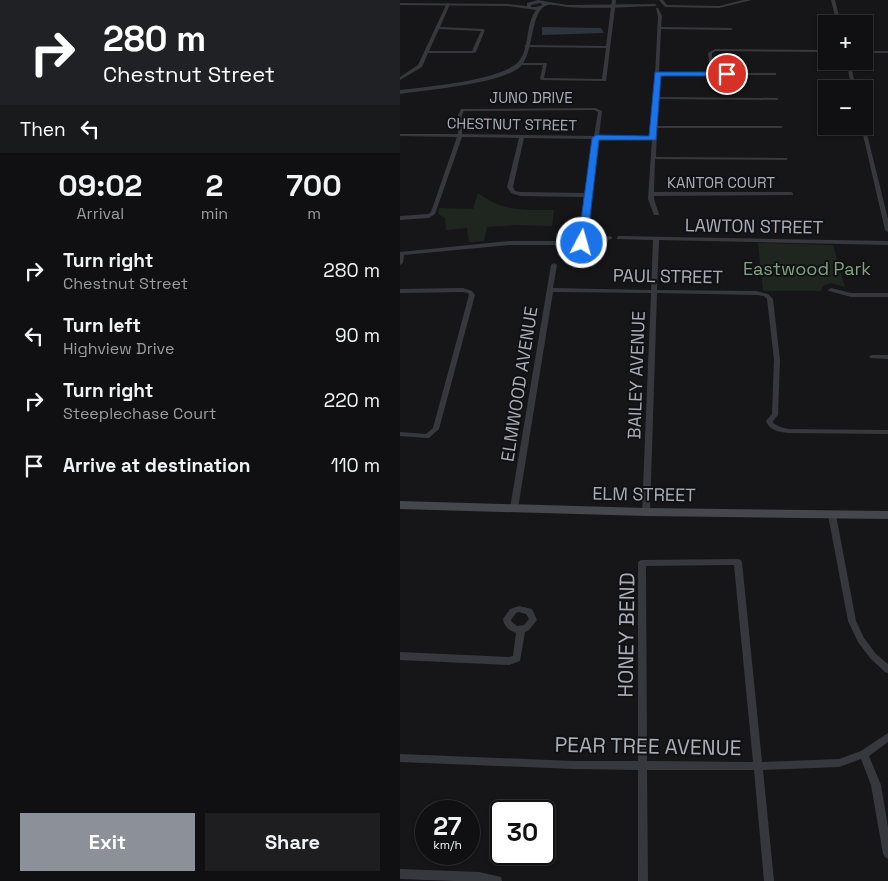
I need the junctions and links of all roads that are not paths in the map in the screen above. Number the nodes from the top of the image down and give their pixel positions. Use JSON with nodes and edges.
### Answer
{"nodes":[{"id":1,"x":750,"y":0,"type":"edge"},
{"id":2,"x":832,"y":0,"type":"edge"},
{"id":3,"x":614,"y":3,"type":"edge"},
{"id":4,"x":400,"y":4,"type":"edge"},
{"id":5,"x":448,"y":4,"type":"junction"},
{"id":6,"x":532,"y":4,"type":"edge"},
{"id":7,"x":542,"y":4,"type":"edge"},
{"id":8,"x":660,"y":6,"type":"edge"},
{"id":9,"x":535,"y":15,"type":"junction"},
{"id":10,"x":836,"y":15,"type":"edge"},
{"id":11,"x":437,"y":28,"type":"junction"},
{"id":12,"x":659,"y":28,"type":"junction"},
{"id":13,"x":731,"y":29,"type":"dead end"},
{"id":14,"x":526,"y":46,"type":"junction"},
{"id":15,"x":608,"y":47,"type":"junction"},
{"id":16,"x":818,"y":51,"type":"edge"},
{"id":17,"x":427,"y":52,"type":"junction"},
{"id":18,"x":873,"y":52,"type":"edge"},
{"id":19,"x":888,"y":52,"type":"edge"},
{"id":20,"x":520,"y":64,"type":"junction"},
{"id":21,"x":658,"y":74,"type":"junction"},
{"id":22,"x":712,"y":74,"type":"junction"},
{"id":23,"x":774,"y":74,"type":"dead end"},
{"id":24,"x":400,"y":79,"type":"edge"},
{"id":25,"x":400,"y":92,"type":"edge"},
{"id":26,"x":657,"y":98,"type":"junction"},
{"id":27,"x":777,"y":99,"type":"dead end"},
{"id":28,"x":654,"y":127,"type":"junction"},
{"id":29,"x":781,"y":127,"type":"dead end"},
{"id":30,"x":400,"y":135,"type":"edge"},
{"id":31,"x":865,"y":135,"type":"edge"},
{"id":32,"x":460,"y":136,"type":"junction"},
{"id":33,"x":522,"y":137,"type":"junction"},
{"id":34,"x":596,"y":138,"type":"junction"},
{"id":35,"x":653,"y":138,"type":"junction"},
{"id":36,"x":653,"y":158,"type":"junction"},
{"id":37,"x":786,"y":159,"type":"dead end"},
{"id":38,"x":651,"y":194,"type":"junction"},
{"id":39,"x":791,"y":194,"type":"dead end"},
{"id":40,"x":587,"y":195,"type":"junction"},
{"id":41,"x":656,"y":214,"type":"dead end"},
{"id":42,"x":400,"y":218,"type":"edge"},
{"id":43,"x":888,"y":230,"type":"edge"},
{"id":44,"x":610,"y":238,"type":"dead end"},
{"id":45,"x":619,"y":238,"type":"dead end"},
{"id":46,"x":656,"y":239,"type":"junction"},
{"id":47,"x":582,"y":243,"type":"junction"},
{"id":48,"x":888,"y":243,"type":"edge"},
{"id":49,"x":400,"y":254,"type":"edge"},
{"id":50,"x":400,"y":263,"type":"edge"},
{"id":51,"x":554,"y":265,"type":"dead end"},
{"id":52,"x":550,"y":290,"type":"junction"},
{"id":53,"x":831,"y":290,"type":"dead end"},
{"id":54,"x":400,"y":291,"type":"edge"},
{"id":55,"x":654,"y":291,"type":"junction"},
{"id":56,"x":888,"y":295,"type":"edge"},
{"id":57,"x":872,"y":357,"type":"dead end"},
{"id":58,"x":888,"y":357,"type":"edge"},
{"id":59,"x":888,"y":432,"type":"edge"},
{"id":60,"x":400,"y":434,"type":"edge"},
{"id":61,"x":400,"y":505,"type":"edge"},
{"id":62,"x":514,"y":508,"type":"junction"},
{"id":63,"x":646,"y":512,"type":"junction"},
{"id":64,"x":832,"y":515,"type":"junction"},
{"id":65,"x":888,"y":515,"type":"edge"},
{"id":66,"x":521,"y":630,"type":"dead end"},
{"id":67,"x":400,"y":656,"type":"edge"},
{"id":68,"x":888,"y":669,"type":"edge"},
{"id":69,"x":888,"y":737,"type":"edge"},
{"id":70,"x":864,"y":754,"type":"junction"},
{"id":71,"x":400,"y":758,"type":"edge"},
{"id":72,"x":642,"y":766,"type":"junction"},
{"id":73,"x":758,"y":766,"type":"junction"},
{"id":74,"x":888,"y":854,"type":"edge"},
{"id":75,"x":400,"y":874,"type":"edge"},
{"id":76,"x":497,"y":881,"type":"edge"},
{"id":77,"x":643,"y":881,"type":"edge"},
{"id":78,"x":769,"y":881,"type":"edge"}],
"edges":[{"from":1,"to":8,"type":"street"},
{"from":2,"to":10,"type":"street"},
{"from":3,"to":7,"type":"street"},
{"from":3,"to":8,"type":"street"},
{"from":3,"to":15,"type":"street"},
{"from":4,"to":5,"type":"street"},
{"from":5,"to":6,"type":"street"},
{"from":5,"to":11,"type":"street"},
{"from":6,"to":7,"type":"street"},
{"from":6,"to":9,"type":"street"},
{"from":7,"to":9,"type":"street"},
{"from":8,"to":12,"type":"street"},
{"from":9,"to":14,"type":"street"},
{"from":11,"to":17,"type":"street"},
{"from":11,"to":17,"type":"street"},
{"from":12,"to":13,"type":"street"},
{"from":12,"to":21,"type":"street"},
{"from":14,"to":15,"type":"street"},
{"from":14,"to":20,"type":"street"},
{"from":15,"to":20,"type":"street"},
{"from":16,"to":22,"type":"street"},
{"from":17,"to":24,"type":"street"},
{"from":18,"to":19,"type":"street"},
{"from":20,"to":25,"type":"street"},
{"from":21,"to":22,"type":"street"},
{"from":21,"to":26,"type":"street"},
{"from":22,"to":23,"type":"street"},
{"from":26,"to":27,"type":"street"},
{"from":26,"to":28,"type":"street"},
{"from":28,"to":29,"type":"street"},
{"from":28,"to":35,"type":"street"},
{"from":30,"to":32,"type":"street","name":"CHESTNUT STREET"},
{"from":31,"to":43,"type":"street"},
{"from":32,"to":33,"type":"street","name":"CHESTNUT STREET"},
{"from":32,"to":34,"type":"street","name":"JUNO DRIVE"},
{"from":32,"to":42,"type":"street"},
{"from":33,"to":34,"type":"street","name":"CHESTNUT STREET"},
{"from":33,"to":40,"type":"street"},
{"from":34,"to":35,"type":"street","name":"CHESTNUT STREET"},
{"from":34,"to":40,"type":"street"},
{"from":35,"to":36,"type":"street"},
{"from":36,"to":37,"type":"street"},
{"from":36,"to":38,"type":"street"},
{"from":38,"to":39,"type":"street","name":"KANTOR COURT"},
{"from":38,"to":41,"type":"street"},
{"from":40,"to":47,"type":"street"},
{"from":44,"to":47,"type":"street"},
{"from":45,"to":46,"type":"street","name":"LAWTON STREET"},
{"from":46,"to":48,"type":"street","name":"LAWTON STREET"},
{"from":46,"to":55,"type":"street","name":"BAILEY AVENUE"},
{"from":47,"to":49,"type":"street"},
{"from":49,"to":50,"type":"street"},
{"from":51,"to":52,"type":"street","name":"ELMWOOD AVENUE"},
{"from":52,"to":55,"type":"street","name":"PAUL STREET"},
{"from":52,"to":62,"type":"street","name":"ELMWOOD AVENUE"},
{"from":53,"to":56,"type":"street"},
{"from":54,"to":60,"type":"street"},
{"from":55,"to":59,"type":"street","name":"PAUL STREET"},
{"from":55,"to":63,"type":"street","name":"BAILEY AVENUE"},
{"from":57,"to":58,"type":"street"},
{"from":61,"to":62,"type":"main road","name":"ELM STREET"},
{"from":62,"to":63,"type":"main road","name":"ELM STREET"},
{"from":63,"to":64,"type":"main road","name":"ELM STREET"},
{"from":64,"to":65,"type":"main road","name":"ELM STREET"},
{"from":64,"to":68,"type":"street"},
{"from":66,"to":67,"type":"street"},
{"from":69,"to":70,"type":"street","name":"PEAR TREE AVENUE"},
{"from":70,"to":73,"type":"street","name":"PEAR TREE AVENUE"},
{"from":70,"to":74,"type":"street"},
{"from":71,"to":72,"type":"street","name":"PEAR TREE AVENUE"},
{"from":72,"to":73,"type":"street","name":"PEAR TREE AVENUE"},
{"from":72,"to":73,"type":"street","name":"HONEY BEND"},
{"from":72,"to":77,"type":"street"},
{"from":73,"to":78,"type":"street"},
{"from":75,"to":76,"type":"street"}]}
